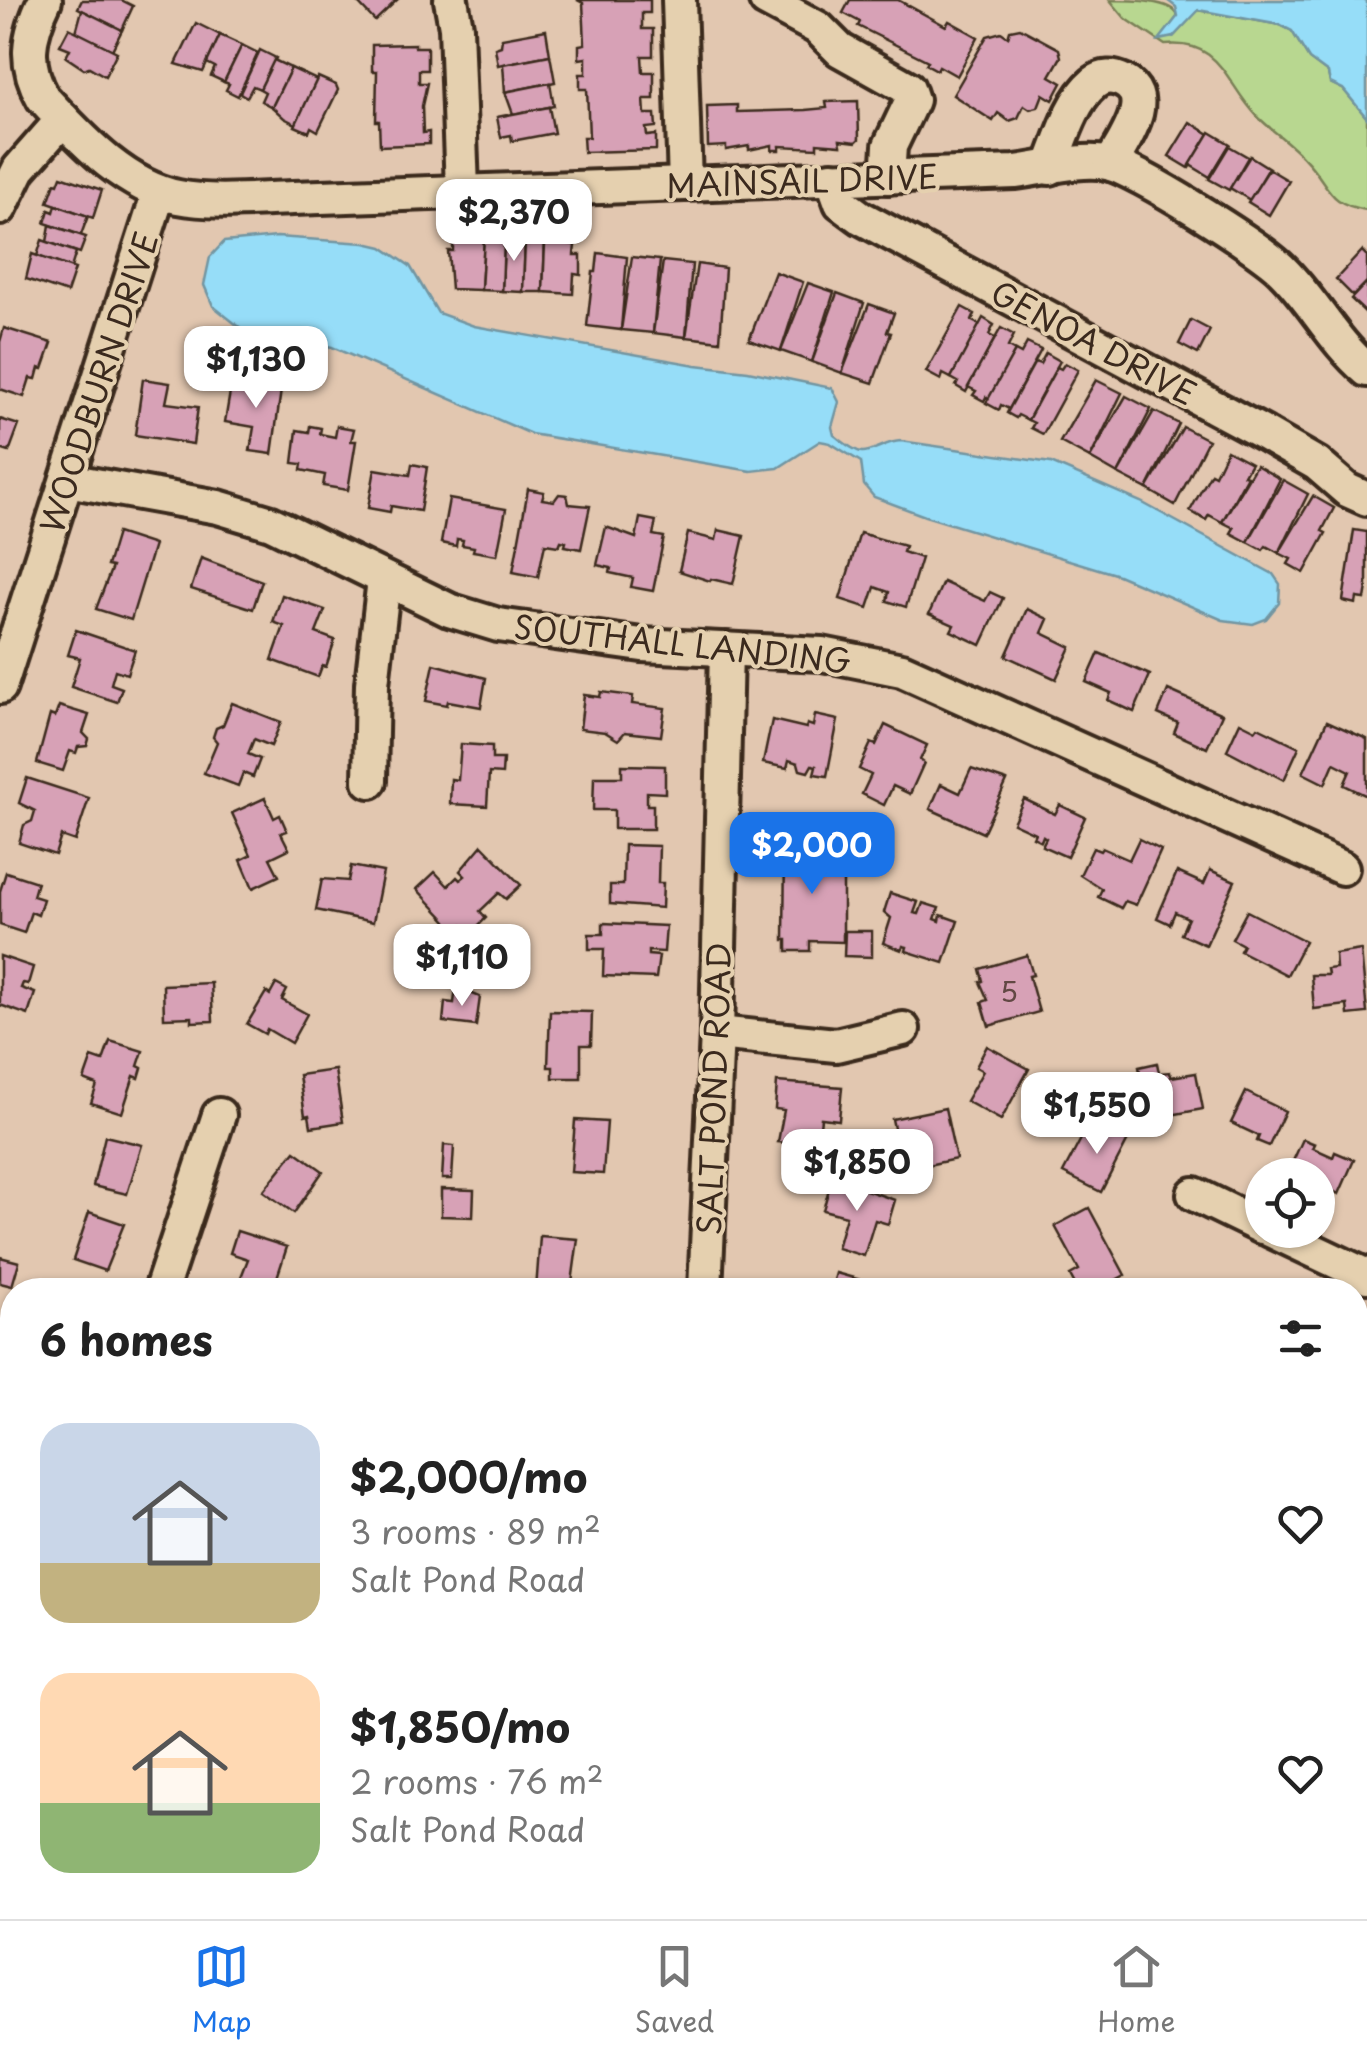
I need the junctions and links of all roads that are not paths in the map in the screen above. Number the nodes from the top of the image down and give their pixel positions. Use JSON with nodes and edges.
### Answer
{"nodes":[{"id":1,"x":44,"y":0,"type":"edge"},
{"id":2,"x":451,"y":0,"type":"edge"},
{"id":3,"x":679,"y":0,"type":"edge"},
{"id":4,"x":766,"y":0,"type":"edge"},
{"id":5,"x":63,"y":119,"type":"junction"},
{"id":6,"x":1111,"y":164,"type":"junction"},
{"id":7,"x":1050,"y":168,"type":"junction"},
{"id":8,"x":888,"y":177,"type":"junction"},
{"id":9,"x":832,"y":178,"type":"junction"},
{"id":10,"x":685,"y":184,"type":"junction"},
{"id":11,"x":462,"y":190,"type":"junction"},
{"id":12,"x":159,"y":192,"type":"junction"},
{"id":13,"x":0,"y":208,"type":"edge"},
{"id":14,"x":1367,"y":370,"type":"edge"},
{"id":15,"x":67,"y":480,"type":"junction"},
{"id":16,"x":1367,"y":499,"type":"edge"},
{"id":17,"x":384,"y":579,"type":"junction"},
{"id":18,"x":726,"y":649,"type":"junction"},
{"id":19,"x":0,"y":687,"type":"edge"},
{"id":20,"x":370,"y":781,"type":"dead end"},
{"id":21,"x":1342,"y":868,"type":"dead end"},
{"id":22,"x":903,"y":1030,"type":"dead end"},
{"id":23,"x":717,"y":1032,"type":"junction"},
{"id":24,"x":219,"y":1116,"type":"dead end"},
{"id":25,"x":1194,"y":1194,"type":"dead end"},
{"id":26,"x":1245,"y":1219,"type":"edge"},
{"id":27,"x":1308,"y":1248,"type":"edge"},
{"id":28,"x":1367,"y":1276,"type":"edge"},
{"id":29,"x":165,"y":1278,"type":"edge"},
{"id":30,"x":706,"y":1278,"type":"edge"}],
"edges":[{"from":1,"to":5,"type":"street"},
{"from":2,"to":11,"type":"street"},
{"from":3,"to":10,"type":"street"},
{"from":4,"to":8,"type":"street"},
{"from":5,"to":12,"type":"street"},
{"from":5,"to":13,"type":"street"},
{"from":6,"to":7,"type":"street","name":"MAINSAIL DRIVE"},
{"from":6,"to":7,"type":"street"},
{"from":6,"to":14,"type":"street"},
{"from":7,"to":8,"type":"street","name":"MAINSAIL DRIVE"},
{"from":8,"to":9,"type":"street","name":"MAINSAIL DRIVE"},
{"from":9,"to":10,"type":"street","name":"MAINSAIL DRIVE"},
{"from":9,"to":16,"type":"street","name":"GENOA DRIVE"},
{"from":10,"to":11,"type":"street","name":"MAINSAIL DRIVE"},
{"from":11,"to":12,"type":"street","name":"MAINSAIL DRIVE"},
{"from":12,"to":15,"type":"street","name":"WOODBURN DRIVE"},
{"from":15,"to":17,"type":"street","name":"SOUTHALL LANDING"},
{"from":15,"to":19,"type":"street","name":"WOODBURN DRIVE"},
{"from":17,"to":18,"type":"street","name":"SOUTHALL LANDING"},
{"from":17,"to":20,"type":"street"},
{"from":18,"to":21,"type":"street","name":"SOUTHALL LANDING"},
{"from":18,"to":23,"type":"street","name":"SALT POND ROAD"},
{"from":22,"to":23,"type":"street"},
{"from":23,"to":30,"type":"street","name":"SALT POND ROAD"},
{"from":24,"to":29,"type":"street"},
{"from":25,"to":26,"type":"street"},
{"from":27,"to":28,"type":"street"}]}
